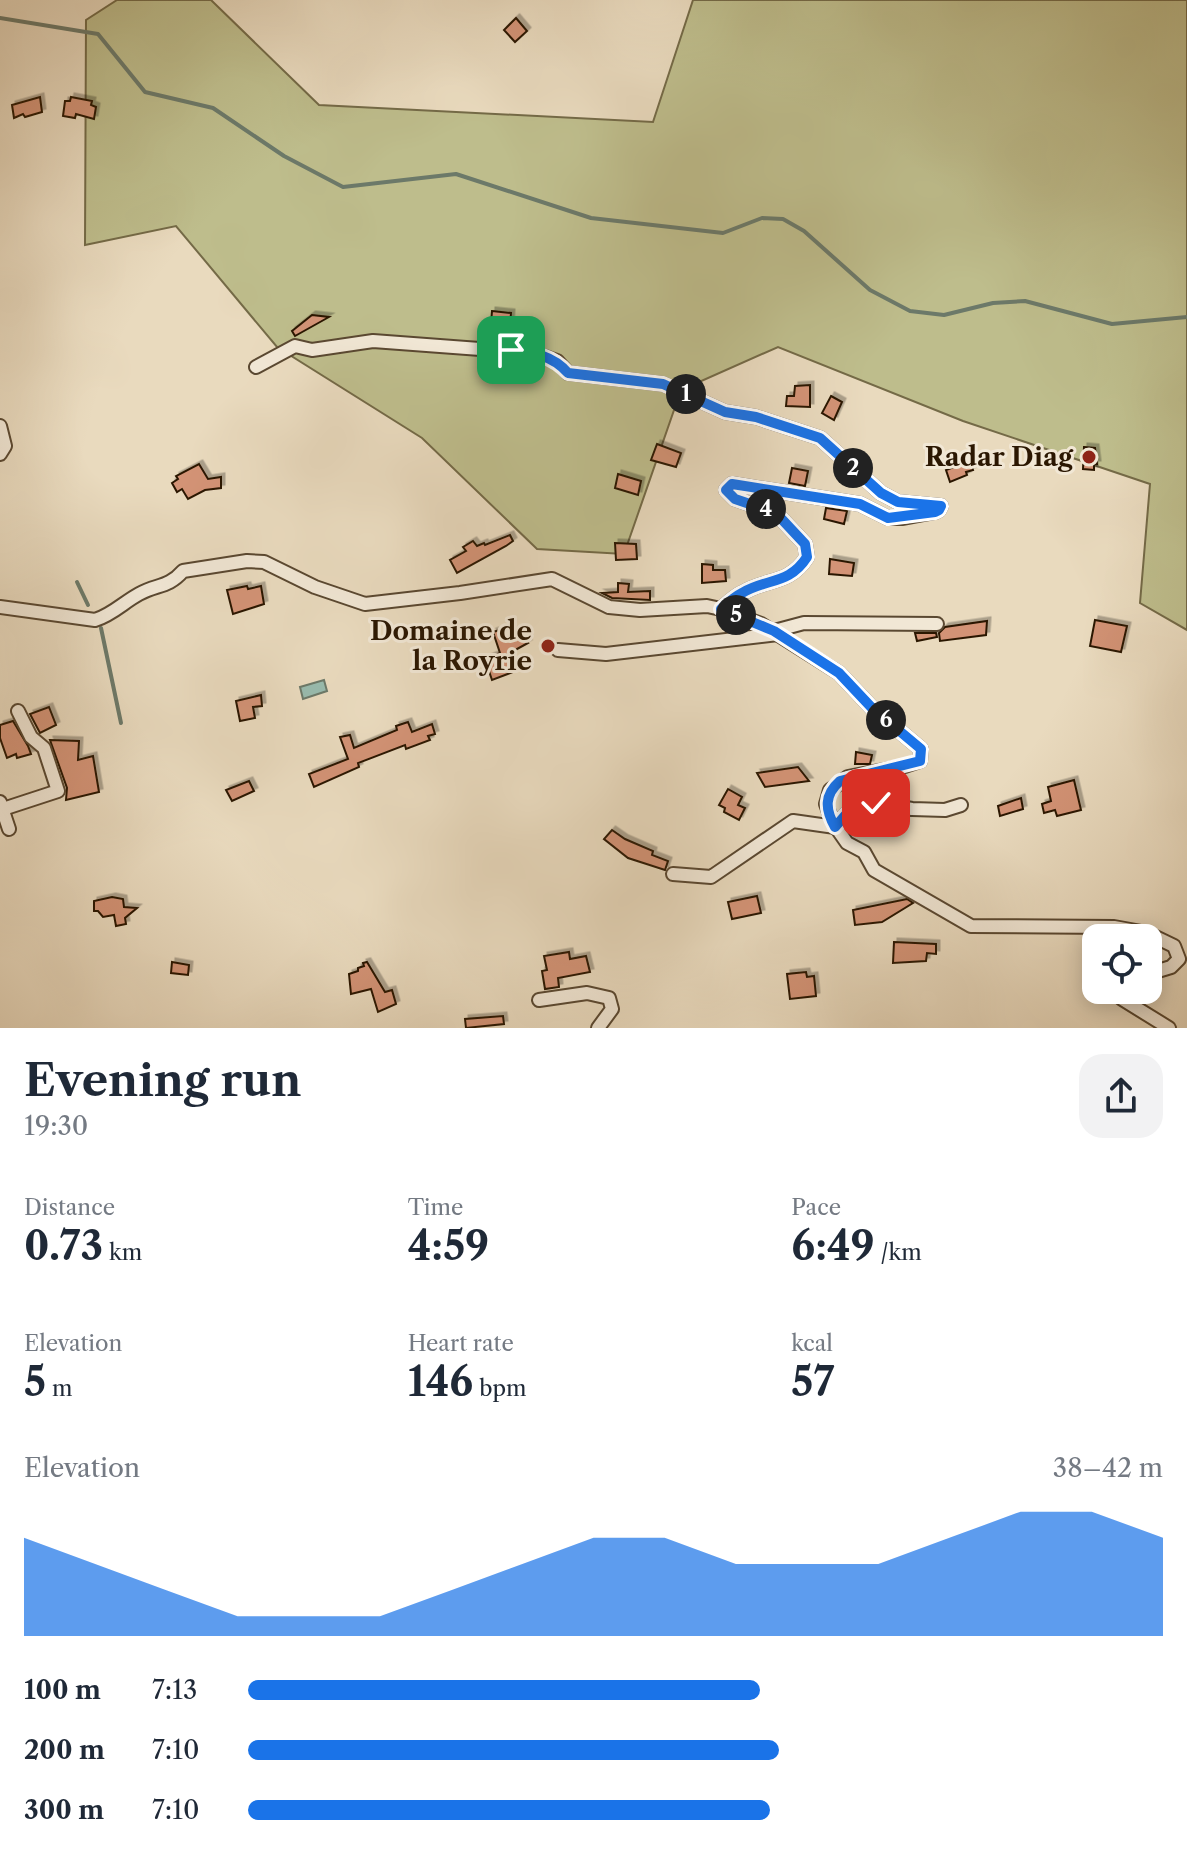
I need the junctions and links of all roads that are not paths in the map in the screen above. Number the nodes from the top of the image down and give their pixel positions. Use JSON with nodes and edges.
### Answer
{"nodes":[{"id":1,"x":256,"y":367,"type":"dead end"},
{"id":2,"x":0,"y":426,"type":"edge"},
{"id":3,"x":0,"y":454,"type":"edge"},
{"id":4,"x":0,"y":607,"type":"edge"},
{"id":5,"x":721,"y":609,"type":"junction"},
{"id":6,"x":937,"y":624,"type":"dead end"},
{"id":7,"x":776,"y":633,"type":"junction"},
{"id":8,"x":558,"y":650,"type":"dead end"},
{"id":9,"x":18,"y":711,"type":"dead end"},
{"id":10,"x":1,"y":805,"type":"edge"},
{"id":11,"x":961,"y":805,"type":"dead end"},
{"id":12,"x":835,"y":827,"type":"junction"},
{"id":13,"x":9,"y":829,"type":"dead end"},
{"id":14,"x":673,"y":874,"type":"dead end"},
{"id":15,"x":1082,"y":927,"type":"edge"},
{"id":16,"x":1162,"y":940,"type":"edge"},
{"id":17,"x":1162,"y":970,"type":"edge"},
{"id":18,"x":539,"y":1000,"type":"dead end"},
{"id":19,"x":1130,"y":1004,"type":"edge"},
{"id":20,"x":598,"y":1028,"type":"edge"},
{"id":21,"x":1169,"y":1028,"type":"edge"}],
"edges":[{"from":1,"to":5,"type":"street"},
{"from":2,"to":3,"type":"street"},
{"from":4,"to":5,"type":"street"},
{"from":5,"to":7,"type":"street"},
{"from":6,"to":7,"type":"street"},
{"from":7,"to":8,"type":"street"},
{"from":7,"to":12,"type":"street"},
{"from":9,"to":10,"type":"street"},
{"from":10,"to":13,"type":"street"},
{"from":11,"to":12,"type":"street"},
{"from":12,"to":14,"type":"street"},
{"from":12,"to":15,"type":"street"},
{"from":16,"to":17,"type":"street"},
{"from":18,"to":20,"type":"street"},
{"from":19,"to":21,"type":"street"}]}
